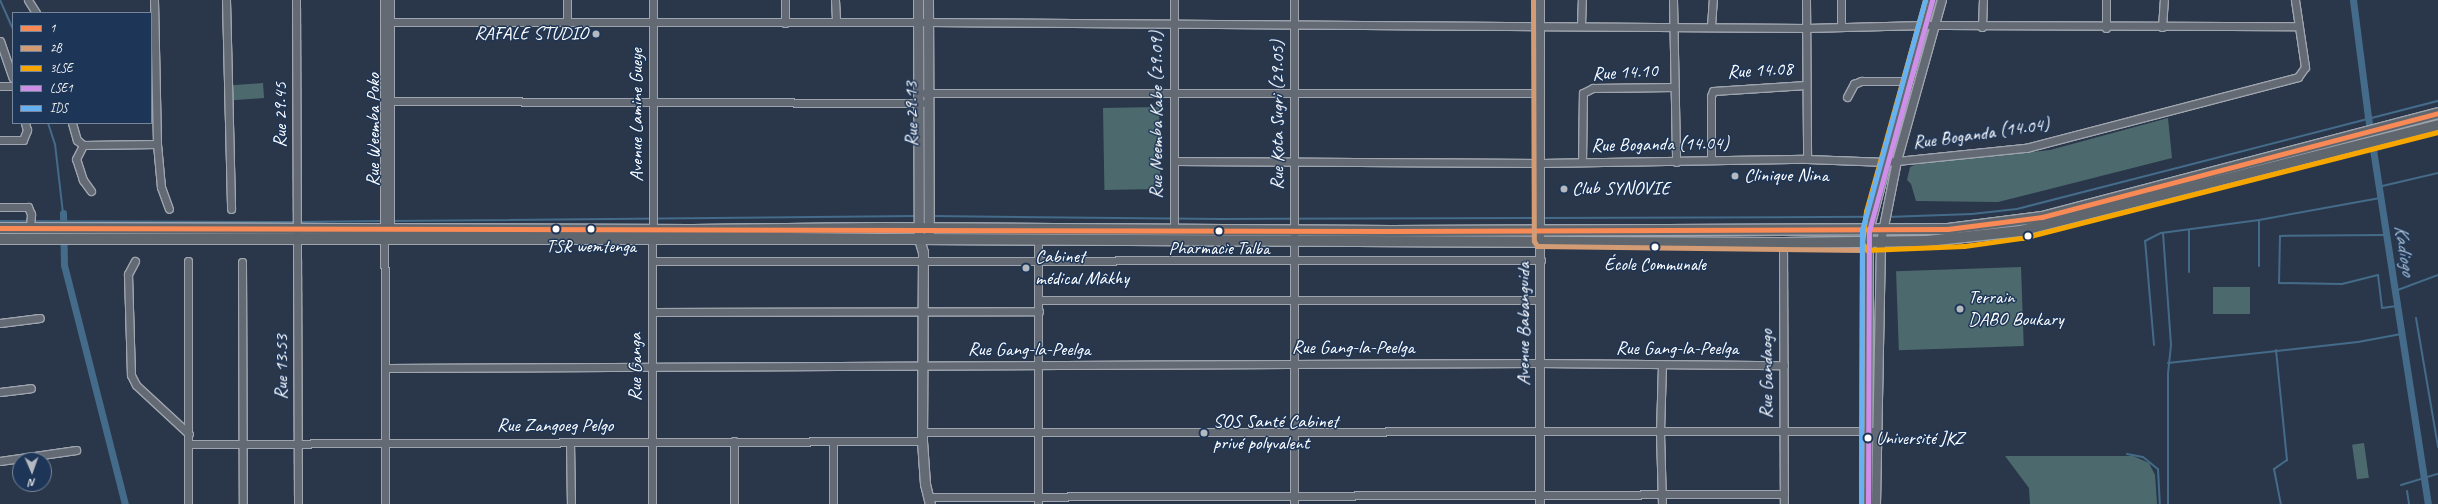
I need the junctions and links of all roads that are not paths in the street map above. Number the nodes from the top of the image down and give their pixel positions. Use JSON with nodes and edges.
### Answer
{"nodes":[{"id":1,"x":28,"y":0,"type":"edge"},
{"id":2,"x":154,"y":0,"type":"edge"},
{"id":3,"x":226,"y":0,"type":"edge"},
{"id":4,"x":296,"y":0,"type":"edge"},
{"id":5,"x":384,"y":0,"type":"edge"},
{"id":6,"x":390,"y":0,"type":"edge"},
{"id":7,"x":567,"y":0,"type":"edge"},
{"id":8,"x":653,"y":0,"type":"edge"},
{"id":9,"x":785,"y":0,"type":"edge"},
{"id":10,"x":835,"y":0,"type":"edge"},
{"id":11,"x":918,"y":0,"type":"edge"},
{"id":12,"x":928,"y":0,"type":"edge"},
{"id":13,"x":1174,"y":0,"type":"edge"},
{"id":14,"x":1294,"y":0,"type":"edge"},
{"id":15,"x":1540,"y":0,"type":"edge"},
{"id":16,"x":1582,"y":0,"type":"edge"},
{"id":17,"x":1673,"y":0,"type":"edge"},
{"id":18,"x":1713,"y":0,"type":"edge"},
{"id":19,"x":1806,"y":0,"type":"edge"},
{"id":20,"x":1841,"y":0,"type":"edge"},
{"id":21,"x":1932,"y":0,"type":"edge"},
{"id":22,"x":1942,"y":0,"type":"edge"},
{"id":23,"x":1983,"y":0,"type":"edge"},
{"id":24,"x":2106,"y":0,"type":"edge"},
{"id":25,"x":2164,"y":0,"type":"edge"},
{"id":26,"x":2295,"y":0,"type":"edge"},
{"id":27,"x":35,"y":12,"type":"edge"},
{"id":28,"x":387,"y":22,"type":"junction"},
{"id":29,"x":567,"y":22,"type":"junction"},
{"id":30,"x":836,"y":22,"type":"junction"},
{"id":31,"x":923,"y":22,"type":"junction"},
{"id":32,"x":785,"y":23,"type":"junction"},
{"id":33,"x":653,"y":24,"type":"junction"},
{"id":34,"x":1173,"y":25,"type":"junction"},
{"id":35,"x":1293,"y":25,"type":"junction"},
{"id":36,"x":1581,"y":25,"type":"junction"},
{"id":37,"x":1925,"y":25,"type":"junction"},
{"id":38,"x":1540,"y":26,"type":"junction"},
{"id":39,"x":1711,"y":26,"type":"junction"},
{"id":40,"x":1934,"y":26,"type":"junction"},
{"id":41,"x":2162,"y":26,"type":"junction"},
{"id":42,"x":2298,"y":26,"type":"junction"},
{"id":43,"x":1674,"y":27,"type":"junction"},
{"id":44,"x":1841,"y":27,"type":"junction"},
{"id":45,"x":1982,"y":27,"type":"junction"},
{"id":46,"x":1806,"y":28,"type":"junction"},
{"id":47,"x":2106,"y":28,"type":"junction"},
{"id":48,"x":153,"y":31,"type":"edge"},
{"id":49,"x":0,"y":41,"type":"edge"},
{"id":50,"x":12,"y":75,"type":"edge"},
{"id":51,"x":1908,"y":81,"type":"junction"},
{"id":52,"x":1806,"y":85,"type":"junction"},
{"id":53,"x":0,"y":86,"type":"edge"},
{"id":54,"x":12,"y":86,"type":"edge"},
{"id":55,"x":153,"y":87,"type":"edge"},
{"id":56,"x":1674,"y":87,"type":"junction"},
{"id":57,"x":1173,"y":93,"type":"junction"},
{"id":58,"x":1294,"y":93,"type":"junction"},
{"id":59,"x":1540,"y":93,"type":"junction"},
{"id":60,"x":1847,"y":97,"type":"dead end"},
{"id":61,"x":918,"y":98,"type":"junction"},
{"id":62,"x":928,"y":98,"type":"junction"},
{"id":63,"x":387,"y":101,"type":"junction"},
{"id":64,"x":653,"y":102,"type":"junction"},
{"id":65,"x":2438,"y":113,"type":"edge"},
{"id":66,"x":25,"y":124,"type":"edge"},
{"id":67,"x":72,"y":124,"type":"edge"},
{"id":68,"x":2438,"y":125,"type":"edge"},
{"id":69,"x":0,"y":140,"type":"edge"},
{"id":70,"x":156,"y":144,"type":"junction"},
{"id":71,"x":83,"y":145,"type":"junction"},
{"id":72,"x":1808,"y":159,"type":"junction"},
{"id":73,"x":1711,"y":160,"type":"junction"},
{"id":74,"x":1174,"y":161,"type":"junction"},
{"id":75,"x":1295,"y":161,"type":"junction"},
{"id":76,"x":1897,"y":161,"type":"junction"},
{"id":77,"x":1582,"y":162,"type":"junction"},
{"id":78,"x":1676,"y":162,"type":"junction"},
{"id":79,"x":1887,"y":162,"type":"junction"},
{"id":80,"x":1541,"y":163,"type":"junction"},
{"id":81,"x":91,"y":191,"type":"dead end"},
{"id":82,"x":0,"y":207,"type":"edge"},
{"id":83,"x":169,"y":208,"type":"dead end"},
{"id":84,"x":231,"y":209,"type":"dead end"},
{"id":85,"x":0,"y":228,"type":"edge"},
{"id":86,"x":30,"y":228,"type":"junction"},
{"id":87,"x":924,"y":228,"type":"junction"},
{"id":88,"x":298,"y":229,"type":"junction"},
{"id":89,"x":1541,"y":229,"type":"junction"},
{"id":90,"x":1174,"y":230,"type":"junction"},
{"id":91,"x":1292,"y":231,"type":"junction"},
{"id":92,"x":1869,"y":231,"type":"junction"},
{"id":93,"x":1884,"y":231,"type":"junction"},
{"id":94,"x":387,"y":234,"type":"junction"},
{"id":95,"x":652,"y":235,"type":"junction"},
{"id":96,"x":0,"y":239,"type":"edge"},
{"id":97,"x":924,"y":239,"type":"junction"},
{"id":98,"x":298,"y":240,"type":"junction"},
{"id":99,"x":1038,"y":240,"type":"junction"},
{"id":100,"x":1541,"y":241,"type":"junction"},
{"id":101,"x":1292,"y":242,"type":"junction"},
{"id":102,"x":1882,"y":242,"type":"junction"},
{"id":103,"x":1783,"y":243,"type":"junction"},
{"id":104,"x":1868,"y":243,"type":"junction"},
{"id":105,"x":923,"y":256,"type":"junction"},
{"id":106,"x":1292,"y":259,"type":"junction"},
{"id":107,"x":1038,"y":260,"type":"junction"},
{"id":108,"x":1541,"y":260,"type":"junction"},
{"id":109,"x":134,"y":261,"type":"dead end"},
{"id":110,"x":188,"y":261,"type":"dead end"},
{"id":111,"x":652,"y":261,"type":"junction"},
{"id":112,"x":242,"y":262,"type":"dead end"},
{"id":113,"x":1293,"y":298,"type":"junction"},
{"id":114,"x":1038,"y":300,"type":"junction"},
{"id":115,"x":1540,"y":300,"type":"junction"},
{"id":116,"x":1039,"y":310,"type":"junction"},
{"id":117,"x":923,"y":311,"type":"junction"},
{"id":118,"x":652,"y":312,"type":"junction"},
{"id":119,"x":40,"y":318,"type":"dead end"},
{"id":120,"x":0,"y":323,"type":"edge"},
{"id":121,"x":1539,"y":363,"type":"junction"},
{"id":122,"x":1293,"y":364,"type":"junction"},
{"id":123,"x":1784,"y":365,"type":"junction"},
{"id":124,"x":922,"y":366,"type":"junction"},
{"id":125,"x":1039,"y":366,"type":"junction"},
{"id":126,"x":1662,"y":366,"type":"junction"},
{"id":127,"x":386,"y":368,"type":"junction"},
{"id":128,"x":652,"y":368,"type":"junction"},
{"id":129,"x":31,"y":388,"type":"dead end"},
{"id":130,"x":0,"y":392,"type":"edge"},
{"id":131,"x":1038,"y":431,"type":"junction"},
{"id":132,"x":1784,"y":431,"type":"junction"},
{"id":133,"x":1868,"y":431,"type":"junction"},
{"id":134,"x":1877,"y":431,"type":"junction"},
{"id":135,"x":1539,"y":432,"type":"junction"},
{"id":136,"x":1660,"y":432,"type":"junction"},
{"id":137,"x":1292,"y":433,"type":"junction"},
{"id":138,"x":188,"y":434,"type":"junction"},
{"id":139,"x":922,"y":436,"type":"junction"},
{"id":140,"x":734,"y":441,"type":"junction"},
{"id":141,"x":833,"y":441,"type":"junction"},
{"id":142,"x":298,"y":442,"type":"junction"},
{"id":143,"x":385,"y":442,"type":"junction"},
{"id":144,"x":570,"y":442,"type":"junction"},
{"id":145,"x":652,"y":442,"type":"junction"},
{"id":146,"x":243,"y":443,"type":"junction"},
{"id":147,"x":189,"y":444,"type":"junction"},
{"id":148,"x":76,"y":450,"type":"dead end"},
{"id":149,"x":0,"y":461,"type":"edge"},
{"id":150,"x":1540,"y":494,"type":"junction"},
{"id":151,"x":1784,"y":494,"type":"junction"},
{"id":152,"x":1038,"y":496,"type":"junction"},
{"id":153,"x":1294,"y":496,"type":"junction"},
{"id":154,"x":1662,"y":496,"type":"junction"},
{"id":155,"x":929,"y":500,"type":"edge"},
{"id":156,"x":188,"y":504,"type":"edge"},
{"id":157,"x":243,"y":504,"type":"edge"},
{"id":158,"x":298,"y":504,"type":"edge"},
{"id":159,"x":385,"y":504,"type":"edge"},
{"id":160,"x":571,"y":504,"type":"edge"},
{"id":161,"x":652,"y":504,"type":"edge"},
{"id":162,"x":734,"y":504,"type":"edge"},
{"id":163,"x":833,"y":504,"type":"edge"},
{"id":164,"x":1038,"y":504,"type":"edge"},
{"id":165,"x":1294,"y":504,"type":"edge"},
{"id":166,"x":1540,"y":504,"type":"edge"},
{"id":167,"x":1662,"y":504,"type":"edge"},
{"id":168,"x":1784,"y":504,"type":"edge"},
{"id":169,"x":1868,"y":504,"type":"edge"},
{"id":170,"x":1876,"y":504,"type":"edge"}],
"edges":[{"from":1,"to":27,"type":"street"},
{"from":2,"to":48,"type":"street"},
{"from":3,"to":84,"type":"street"},
{"from":4,"to":88,"type":"street","name":"Rue 29.45"},
{"from":5,"to":28,"type":"street","name":"Rue Weemba Poko"},
{"from":6,"to":28,"type":"street","name":"Rue Weemba Poko"},
{"from":7,"to":29,"type":"street"},
{"from":8,"to":33,"type":"street","name":"Avenue Lamine Gueye"},
{"from":9,"to":32,"type":"street"},
{"from":10,"to":30,"type":"street"},
{"from":11,"to":31,"type":"main road"},
{"from":12,"to":31,"type":"main road","name":"Rue 29.13"},
{"from":13,"to":34,"type":"street","name":"Rue Neemba Kabe (29.09)"},
{"from":14,"to":35,"type":"street","name":"Rue Kota Sugri (29.05)"},
{"from":15,"to":38,"type":"street","name":"Avenue Babanguida"},
{"from":16,"to":36,"type":"street"},
{"from":17,"to":43,"type":"street"},
{"from":18,"to":39,"type":"street"},
{"from":19,"to":46,"type":"street"},
{"from":20,"to":44,"type":"street"},
{"from":21,"to":37,"type":"street"},
{"from":22,"to":40,"type":"street"},
{"from":23,"to":45,"type":"street"},
{"from":24,"to":47,"type":"street"},
{"from":25,"to":41,"type":"street"},
{"from":26,"to":42,"type":"street"},
{"from":28,"to":29,"type":"street"},
{"from":28,"to":63,"type":"street","name":"Rue Weemba Poko"},
{"from":29,"to":33,"type":"street"},
{"from":30,"to":31,"type":"street"},
{"from":30,"to":32,"type":"street"},
{"from":31,"to":34,"type":"street"},
{"from":31,"to":61,"type":"main road"},
{"from":31,"to":62,"type":"main road","name":"Rue 29.13"},
{"from":32,"to":33,"type":"street"},
{"from":33,"to":64,"type":"street","name":"Avenue Lamine Gueye"},
{"from":34,"to":35,"type":"street"},
{"from":34,"to":57,"type":"street","name":"Rue Neemba Kabe (29.09)"},
{"from":35,"to":38,"type":"street"},
{"from":35,"to":58,"type":"street","name":"Rue Kota Sugri (29.05)"},
{"from":36,"to":38,"type":"street"},
{"from":36,"to":43,"type":"street"},
{"from":37,"to":40,"type":"street"},
{"from":37,"to":44,"type":"street"},
{"from":37,"to":51,"type":"street"},
{"from":38,"to":59,"type":"street","name":"Avenue Babanguida"},
{"from":39,"to":43,"type":"street"},
{"from":39,"to":46,"type":"street"},
{"from":40,"to":45,"type":"street"},
{"from":40,"to":76,"type":"street"},
{"from":41,"to":42,"type":"street"},
{"from":41,"to":47,"type":"street"},
{"from":42,"to":76,"type":"street","name":"Rue Boganda (14.04)"},
{"from":43,"to":56,"type":"street"},
{"from":44,"to":46,"type":"street"},
{"from":45,"to":47,"type":"street"},
{"from":46,"to":52,"type":"street"},
{"from":48,"to":55,"type":"street"},
{"from":49,"to":50,"type":"street"},
{"from":51,"to":60,"type":"street"},
{"from":51,"to":79,"type":"street"},
{"from":52,"to":72,"type":"street"},
{"from":52,"to":73,"type":"street","name":"Rue 14.08"},
{"from":53,"to":54,"type":"street"},
{"from":55,"to":70,"type":"street"},
{"from":56,"to":77,"type":"street","name":"Rue 14.10"},
{"from":56,"to":78,"type":"street"},
{"from":57,"to":58,"type":"street"},
{"from":57,"to":62,"type":"street"},
{"from":57,"to":74,"type":"street","name":"Rue Neemba Kabe (29.09)"},
{"from":58,"to":59,"type":"street"},
{"from":58,"to":75,"type":"street","name":"Rue Kota Sugri (29.05)"},
{"from":59,"to":80,"type":"street","name":"Avenue Babanguida"},
{"from":61,"to":62,"type":"street"},
{"from":61,"to":64,"type":"street"},
{"from":61,"to":87,"type":"main road"},
{"from":62,"to":87,"type":"main road","name":"Rue 29.13"},
{"from":63,"to":64,"type":"street"},
{"from":63,"to":94,"type":"street","name":"Rue Weemba Poko"},
{"from":64,"to":95,"type":"street","name":"Avenue Lamine Gueye"},
{"from":65,"to":93,"type":"main road"},
{"from":66,"to":69,"type":"street"},
{"from":67,"to":71,"type":"street"},
{"from":68,"to":102,"type":"main road"},
{"from":70,"to":71,"type":"street"},
{"from":70,"to":83,"type":"street"},
{"from":71,"to":81,"type":"street"},
{"from":72,"to":73,"type":"street","name":"Rue Boganda (14.04)"},
{"from":72,"to":79,"type":"street","name":"Rue Boganda (14.04)"},
{"from":73,"to":78,"type":"street","name":"Rue Boganda (14.04)"},
{"from":74,"to":75,"type":"street","name":"Rue Boganda (14.04)"},
{"from":74,"to":90,"type":"street","name":"Rue Neemba Kabe (29.09)"},
{"from":75,"to":80,"type":"street","name":"Rue Boganda (14.04)"},
{"from":75,"to":91,"type":"street","name":"Rue Kota Sugri (29.05)"},
{"from":76,"to":79,"type":"street","name":"Rue Boganda (14.04)"},
{"from":76,"to":93,"type":"street"},
{"from":77,"to":78,"type":"street","name":"Rue Boganda (14.04)"},
{"from":77,"to":80,"type":"street","name":"Rue Boganda (14.04)"},
{"from":79,"to":92,"type":"street"},
{"from":80,"to":89,"type":"street","name":"Avenue Babanguida"},
{"from":82,"to":86,"type":"street"},
{"from":85,"to":86,"type":"main road"},
{"from":86,"to":88,"type":"main road"},
{"from":87,"to":90,"type":"main road"},
{"from":87,"to":95,"type":"main road"},
{"from":87,"to":97,"type":"main road"},
{"from":88,"to":94,"type":"main road"},
{"from":88,"to":98,"type":"street","name":"Rue 13.53"},
{"from":89,"to":91,"type":"main road"},
{"from":89,"to":92,"type":"main road"},
{"from":89,"to":100,"type":"street","name":"Avenue Babanguida"},
{"from":90,"to":91,"type":"main road"},
{"from":91,"to":101,"type":"street","name":"Rue Kota Sugri (29.05)"},
{"from":92,"to":93,"type":"main road"},
{"from":92,"to":104,"type":"street"},
{"from":93,"to":102,"type":"street"},
{"from":94,"to":95,"type":"main road"},
{"from":94,"to":98,"type":"main road"},
{"from":94,"to":127,"type":"street","name":"Rue Weemba Poko"},
{"from":95,"to":97,"type":"main road"},
{"from":95,"to":111,"type":"street","name":"Rue Ganga"},
{"from":96,"to":98,"type":"main road"},
{"from":97,"to":99,"type":"main road"},
{"from":97,"to":105,"type":"main road"},
{"from":98,"to":142,"type":"street","name":"Rue 13.53"},
{"from":99,"to":101,"type":"main road"},
{"from":99,"to":107,"type":"street"},
{"from":100,"to":101,"type":"main road"},
{"from":100,"to":103,"type":"main road"},
{"from":100,"to":108,"type":"street","name":"Avenue Babanguida"},
{"from":101,"to":106,"type":"street","name":"Rue Kota Sugri (29.05)"},
{"from":102,"to":104,"type":"main road"},
{"from":102,"to":134,"type":"street"},
{"from":103,"to":104,"type":"main road"},
{"from":103,"to":123,"type":"street","name":"Rue Gandaogo"},
{"from":104,"to":133,"type":"street"},
{"from":105,"to":107,"type":"street"},
{"from":105,"to":111,"type":"street"},
{"from":105,"to":117,"type":"main road"},
{"from":106,"to":107,"type":"street"},
{"from":106,"to":108,"type":"street"},
{"from":106,"to":113,"type":"street","name":"Rue Kota Sugri (29.05)"},
{"from":107,"to":114,"type":"street"},
{"from":108,"to":115,"type":"street","name":"Avenue Babanguida"},
{"from":109,"to":138,"type":"street"},
{"from":110,"to":138,"type":"street"},
{"from":111,"to":118,"type":"street","name":"Rue Ganga"},
{"from":112,"to":146,"type":"street"},
{"from":113,"to":114,"type":"street"},
{"from":113,"to":115,"type":"street"},
{"from":113,"to":122,"type":"street","name":"Rue Kota Sugri (29.05)"},
{"from":114,"to":116,"type":"street"},
{"from":115,"to":121,"type":"street","name":"Avenue Babanguida"},
{"from":116,"to":117,"type":"street"},
{"from":116,"to":125,"type":"street"},
{"from":117,"to":118,"type":"street"},
{"from":117,"to":124,"type":"main road"},
{"from":118,"to":128,"type":"street","name":"Rue Ganga"},
{"from":119,"to":120,"type":"street"},
{"from":121,"to":122,"type":"street","name":"Rue Gang-la-Peelga"},
{"from":121,"to":126,"type":"street","name":"Rue Gang-la-Peelga"},
{"from":121,"to":135,"type":"street","name":"Avenue Babanguida"},
{"from":122,"to":125,"type":"street","name":"Rue Gang-la-Peelga"},
{"from":122,"to":137,"type":"street","name":"Rue Kota Sugri (29.05)"},
{"from":123,"to":126,"type":"street","name":"Rue Gang-la-Peelga"},
{"from":123,"to":132,"type":"street","name":"Rue Gandaogo"},
{"from":124,"to":125,"type":"street","name":"Rue Gang-la-Peelga"},
{"from":124,"to":128,"type":"street","name":"Rue Gang-la-Peelga"},
{"from":124,"to":139,"type":"main road"},
{"from":125,"to":131,"type":"street"},
{"from":126,"to":136,"type":"street"},
{"from":127,"to":128,"type":"street","name":"Rue Gang-la-Peelga"},
{"from":127,"to":143,"type":"street","name":"Rue Weemba Poko"},
{"from":128,"to":145,"type":"street","name":"Rue Ganga"},
{"from":129,"to":130,"type":"street"},
{"from":131,"to":137,"type":"street","name":"Rue Zangoeg Pelgo"},
{"from":131,"to":139,"type":"street","name":"Rue Zangoeg Pelgo"},
{"from":131,"to":152,"type":"street"},
{"from":132,"to":133,"type":"street","name":"Rue Zangoeg Pelgo"},
{"from":132,"to":136,"type":"street","name":"Rue Zangoeg Pelgo"},
{"from":132,"to":151,"type":"street","name":"Rue Gandaogo"},
{"from":133,"to":134,"type":"street","name":"Rue Zangoeg Pelgo"},
{"from":133,"to":169,"type":"street"},
{"from":134,"to":170,"type":"street"},
{"from":135,"to":136,"type":"street","name":"Rue Zangoeg Pelgo"},
{"from":135,"to":137,"type":"street","name":"Rue Zangoeg Pelgo"},
{"from":135,"to":150,"type":"street","name":"Avenue Babanguida"},
{"from":136,"to":154,"type":"street"},
{"from":137,"to":153,"type":"street","name":"Rue Kota Sugri (29.05)"},
{"from":138,"to":147,"type":"street"},
{"from":139,"to":141,"type":"street","name":"Rue Zangoeg Pelgo"},
{"from":139,"to":155,"type":"main road"},
{"from":140,"to":141,"type":"street","name":"Rue Zangoeg Pelgo"},
{"from":140,"to":145,"type":"street","name":"Rue Zangoeg Pelgo"},
{"from":140,"to":162,"type":"street"},
{"from":141,"to":163,"type":"street"},
{"from":142,"to":143,"type":"street","name":"Rue Zangoeg Pelgo"},
{"from":142,"to":146,"type":"street","name":"Rue Zangoeg Pelgo"},
{"from":142,"to":158,"type":"street","name":"Rue 13.53"},
{"from":143,"to":144,"type":"street","name":"Rue Zangoeg Pelgo"},
{"from":143,"to":159,"type":"street","name":"Rue Weemba Poko"},
{"from":144,"to":145,"type":"street","name":"Rue Zangoeg Pelgo"},
{"from":144,"to":160,"type":"street"},
{"from":145,"to":161,"type":"street","name":"Rue Ganga"},
{"from":146,"to":147,"type":"street","name":"Rue Zangoeg Pelgo"},
{"from":146,"to":157,"type":"street"},
{"from":147,"to":156,"type":"street"},
{"from":148,"to":149,"type":"street"},
{"from":150,"to":153,"type":"street"},
{"from":150,"to":154,"type":"street"},
{"from":150,"to":166,"type":"street","name":"Avenue Babanguida"},
{"from":151,"to":154,"type":"street"},
{"from":151,"to":168,"type":"street","name":"Rue Gandaogo"},
{"from":152,"to":153,"type":"street"},
{"from":152,"to":155,"type":"street"},
{"from":152,"to":164,"type":"street"},
{"from":153,"to":165,"type":"street","name":"Rue Kota Sugri (29.05)"},
{"from":154,"to":167,"type":"street"}]}
